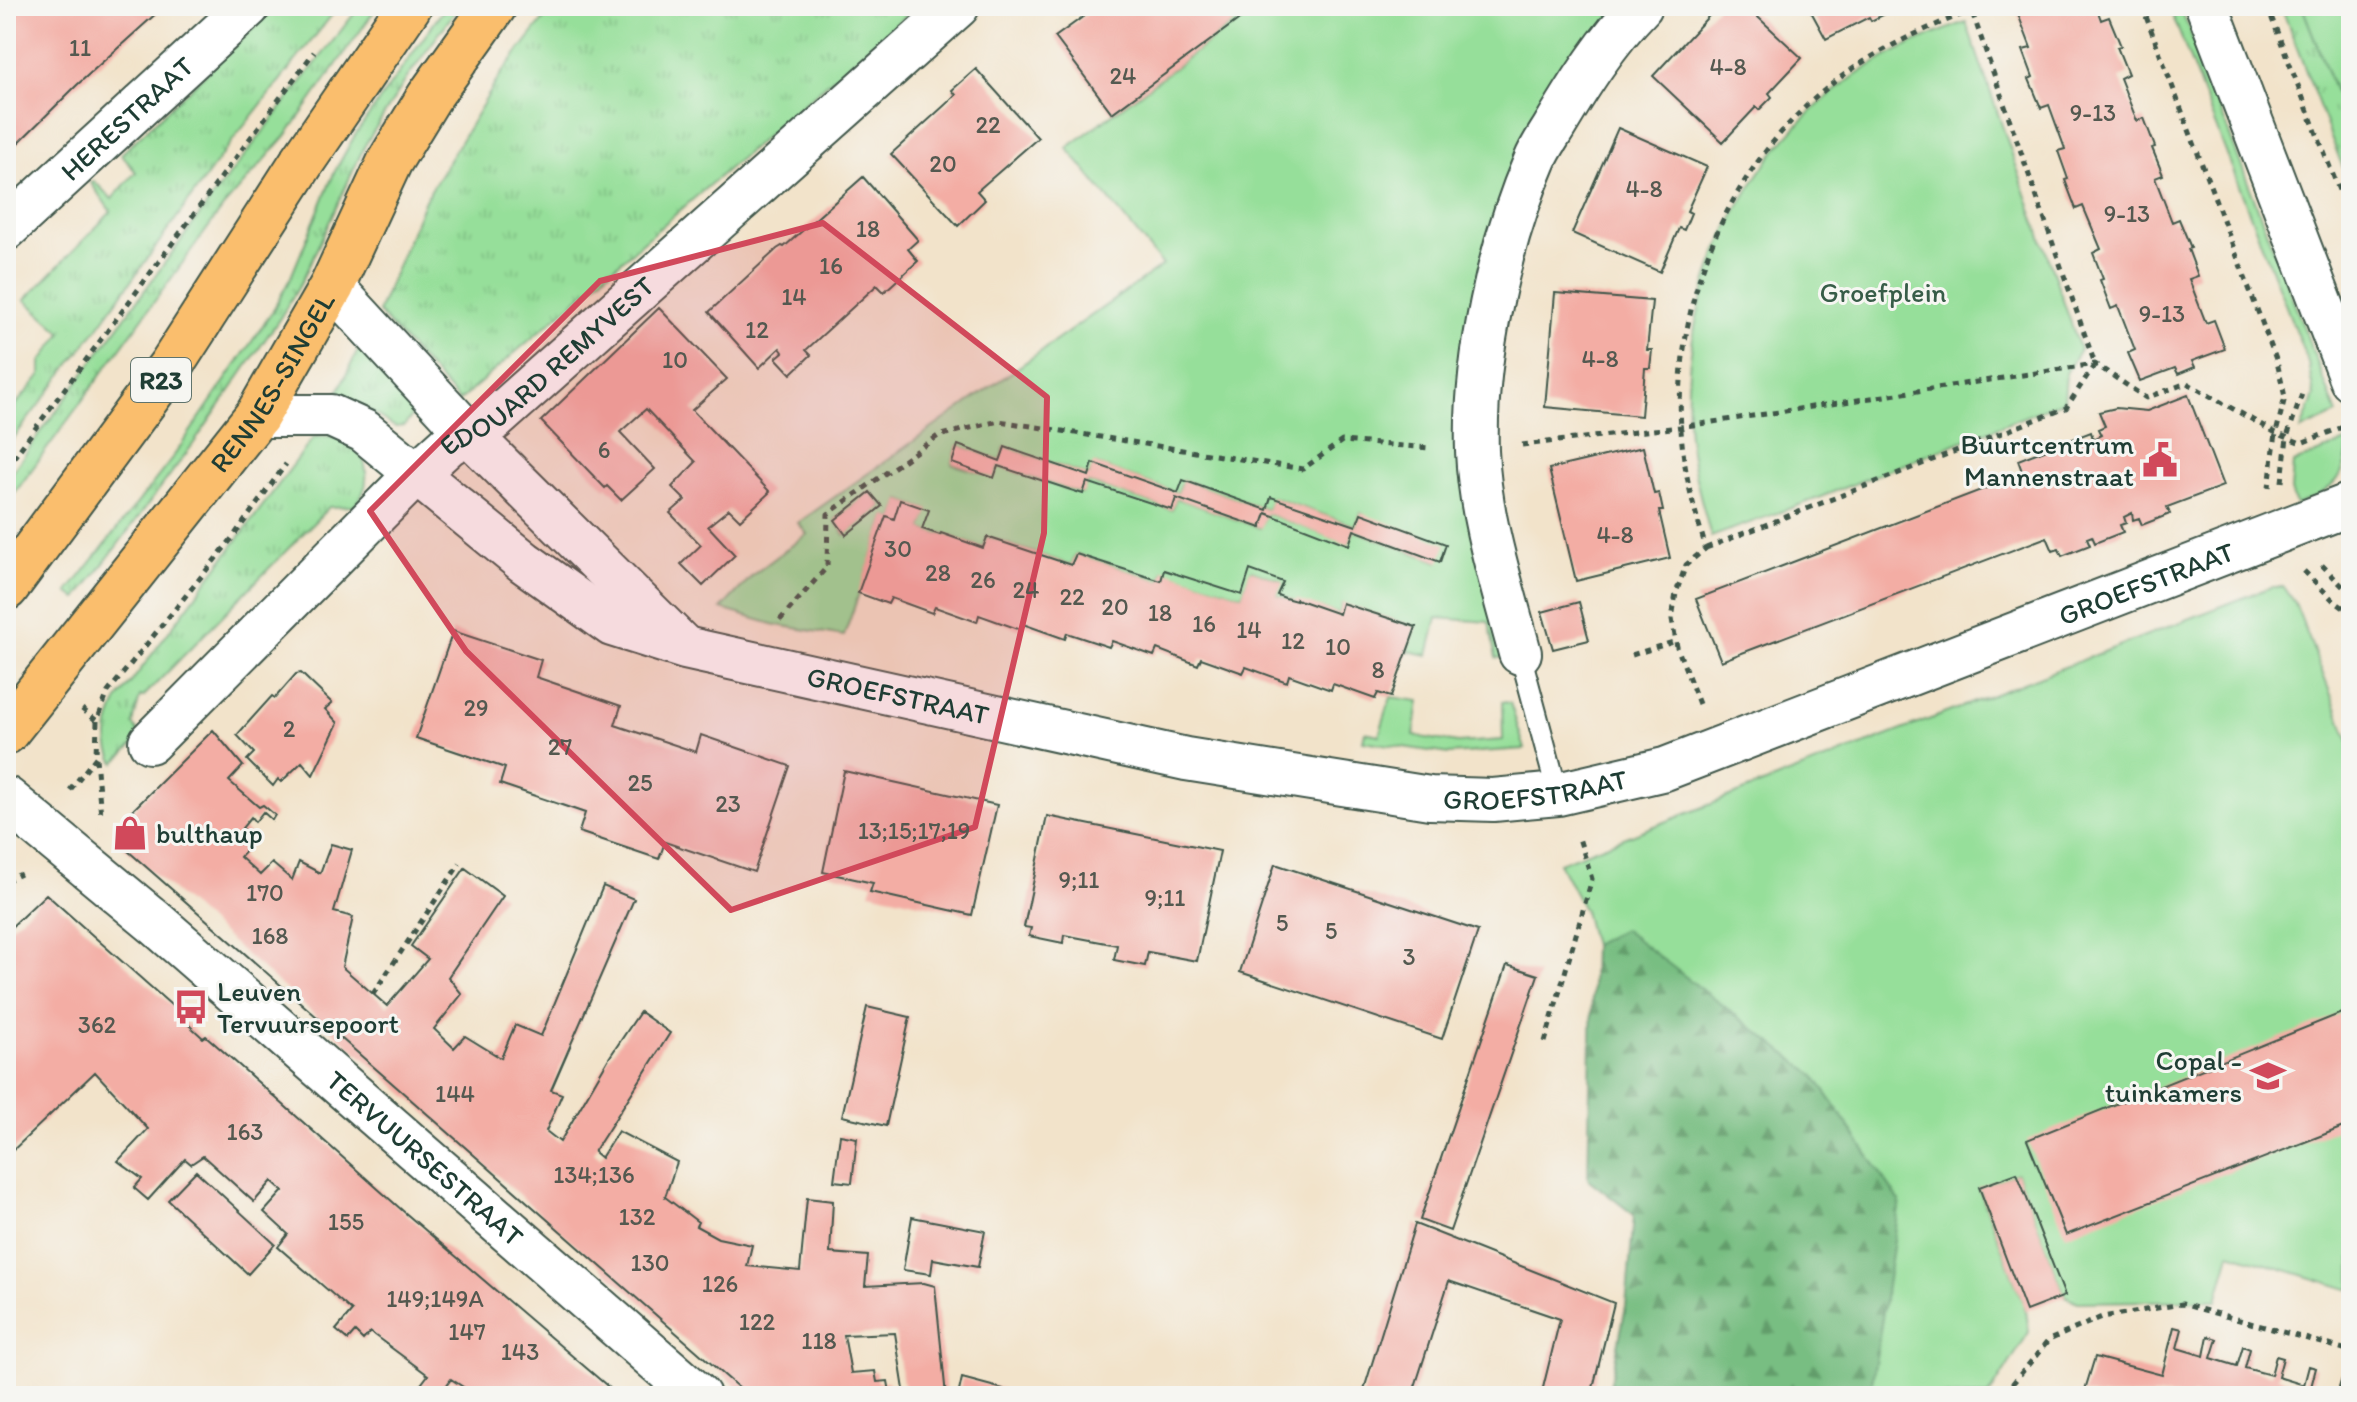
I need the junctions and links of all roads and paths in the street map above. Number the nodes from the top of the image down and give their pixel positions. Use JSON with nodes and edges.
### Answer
{"nodes":[{"id":1,"x":249,"y":6,"type":"edge"},
{"id":2,"x":409,"y":6,"type":"edge"},
{"id":3,"x":494,"y":6,"type":"edge"},
{"id":4,"x":958,"y":6,"type":"edge"},
{"id":5,"x":1641,"y":6,"type":"edge"},
{"id":6,"x":2142,"y":6,"type":"edge"},
{"id":7,"x":2207,"y":6,"type":"edge"},
{"id":8,"x":2267,"y":6,"type":"edge"},
{"id":9,"x":1970,"y":8,"type":"edge"},
{"id":10,"x":320,"y":44,"type":"dead end"},
{"id":11,"x":2351,"y":221,"type":"edge"},
{"id":12,"x":6,"y":229,"type":"edge"},
{"id":13,"x":332,"y":286,"type":"junction"},
{"id":14,"x":2095,"y":364,"type":"junction"},
{"id":15,"x":2303,"y":377,"type":"dead end"},
{"id":16,"x":2351,"y":380,"type":"edge"},
{"id":17,"x":257,"y":416,"type":"junction"},
{"id":18,"x":2351,"y":424,"type":"edge"},
{"id":19,"x":1680,"y":427,"type":"junction"},
{"id":20,"x":468,"y":433,"type":"junction"},
{"id":21,"x":2276,"y":433,"type":"junction"},
{"id":22,"x":2287,"y":437,"type":"junction"},
{"id":23,"x":1521,"y":445,"type":"dead end"},
{"id":24,"x":1477,"y":452,"type":"junction"},
{"id":25,"x":292,"y":455,"type":"dead end"},
{"id":26,"x":6,"y":468,"type":"edge"},
{"id":27,"x":416,"y":474,"type":"junction"},
{"id":28,"x":2351,"y":504,"type":"edge"},
{"id":29,"x":2297,"y":527,"type":"junction"},
{"id":30,"x":1706,"y":548,"type":"junction"},
{"id":31,"x":6,"y":588,"type":"edge"},
{"id":32,"x":2351,"y":594,"type":"edge"},
{"id":33,"x":2351,"y":613,"type":"edge"},
{"id":34,"x":773,"y":627,"type":"dead end"},
{"id":35,"x":1676,"y":641,"type":"junction"},
{"id":36,"x":685,"y":648,"type":"junction"},
{"id":37,"x":1520,"y":653,"type":"joint"},
{"id":38,"x":1632,"y":655,"type":"dead end"},
{"id":39,"x":6,"y":732,"type":"edge"},
{"id":40,"x":150,"y":742,"type":"dead end"},
{"id":41,"x":1716,"y":750,"type":"junction"},
{"id":42,"x":96,"y":757,"type":"junction"},
{"id":43,"x":99,"y":792,"type":"dead end"},
{"id":44,"x":1561,"y":793,"type":"junction"},
{"id":45,"x":6,"y":799,"type":"edge"},
{"id":46,"x":40,"y":826,"type":"junction"},
{"id":47,"x":460,"y":863,"type":"dead end"},
{"id":48,"x":23,"y":874,"type":"dead end"},
{"id":49,"x":6,"y":881,"type":"edge"},
{"id":50,"x":373,"y":994,"type":"dead end"},
{"id":51,"x":1545,"y":1042,"type":"dead end"},
{"id":52,"x":2351,"y":1351,"type":"edge"},
{"id":53,"x":698,"y":1396,"type":"edge"},
{"id":54,"x":2011,"y":1396,"type":"edge"}],
"edges":[{"from":1,"to":12,"type":"street","name":"HERESTRAAT"},
{"from":2,"to":31,"type":"main road","number":"R23"},
{"from":3,"to":13,"type":"main road","name":"RENNES-SINGEL"},
{"from":4,"to":20,"type":"street","name":"EDOUARD REMYVEST"},
{"from":5,"to":24,"type":"street"},
{"from":6,"to":21,"type":"path"},
{"from":7,"to":16,"type":"street"},
{"from":8,"to":11,"type":"path"},
{"from":9,"to":14,"type":"path"},
{"from":9,"to":19,"type":"path"},
{"from":10,"to":26,"type":"path"},
{"from":13,"to":17,"type":"main road","name":"RENNES-SINGEL"},
{"from":13,"to":20,"type":"street"},
{"from":14,"to":19,"type":"path"},
{"from":14,"to":21,"type":"path"},
{"from":14,"to":30,"type":"path"},
{"from":15,"to":22,"type":"path"},
{"from":17,"to":27,"type":"street","name":"GROEFSTRAAT"},
{"from":17,"to":39,"type":"main road","name":"RENNES-SINGEL"},
{"from":18,"to":22,"type":"path"},
{"from":19,"to":23,"type":"path"},
{"from":19,"to":30,"type":"path"},
{"from":20,"to":27,"type":"street","name":"EDOUARD REMYVEST"},
{"from":20,"to":36,"type":"street"},
{"from":21,"to":22,"type":"path"},
{"from":22,"to":29,"type":"path"},
{"from":24,"to":34,"type":"path"},
{"from":24,"to":37,"type":"street"},
{"from":25,"to":42,"type":"path"},
{"from":27,"to":36,"type":"street","name":"GROEFSTRAAT"},
{"from":27,"to":40,"type":"street","name":"EDOUARD REMYVEST"},
{"from":28,"to":29,"type":"street","name":"GROEFSTRAAT"},
{"from":29,"to":32,"type":"path"},
{"from":29,"to":41,"type":"street","name":"GROEFSTRAAT"},
{"from":30,"to":35,"type":"path"},
{"from":32,"to":33,"type":"path"},
{"from":35,"to":38,"type":"path"},
{"from":35,"to":41,"type":"path"},
{"from":36,"to":44,"type":"street","name":"GROEFSTRAAT"},
{"from":37,"to":44,"type":"lane"},
{"from":41,"to":44,"type":"street","name":"GROEFSTRAAT"},
{"from":42,"to":43,"type":"path"},
{"from":42,"to":46,"type":"path"},
{"from":44,"to":51,"type":"path"},
{"from":45,"to":46,"type":"street","name":"TERVUURSESTRAAT"},
{"from":46,"to":53,"type":"street","name":"TERVUURSESTRAAT"},
{"from":47,"to":50,"type":"path"},
{"from":48,"to":49,"type":"path"},
{"from":52,"to":54,"type":"path"}]}
